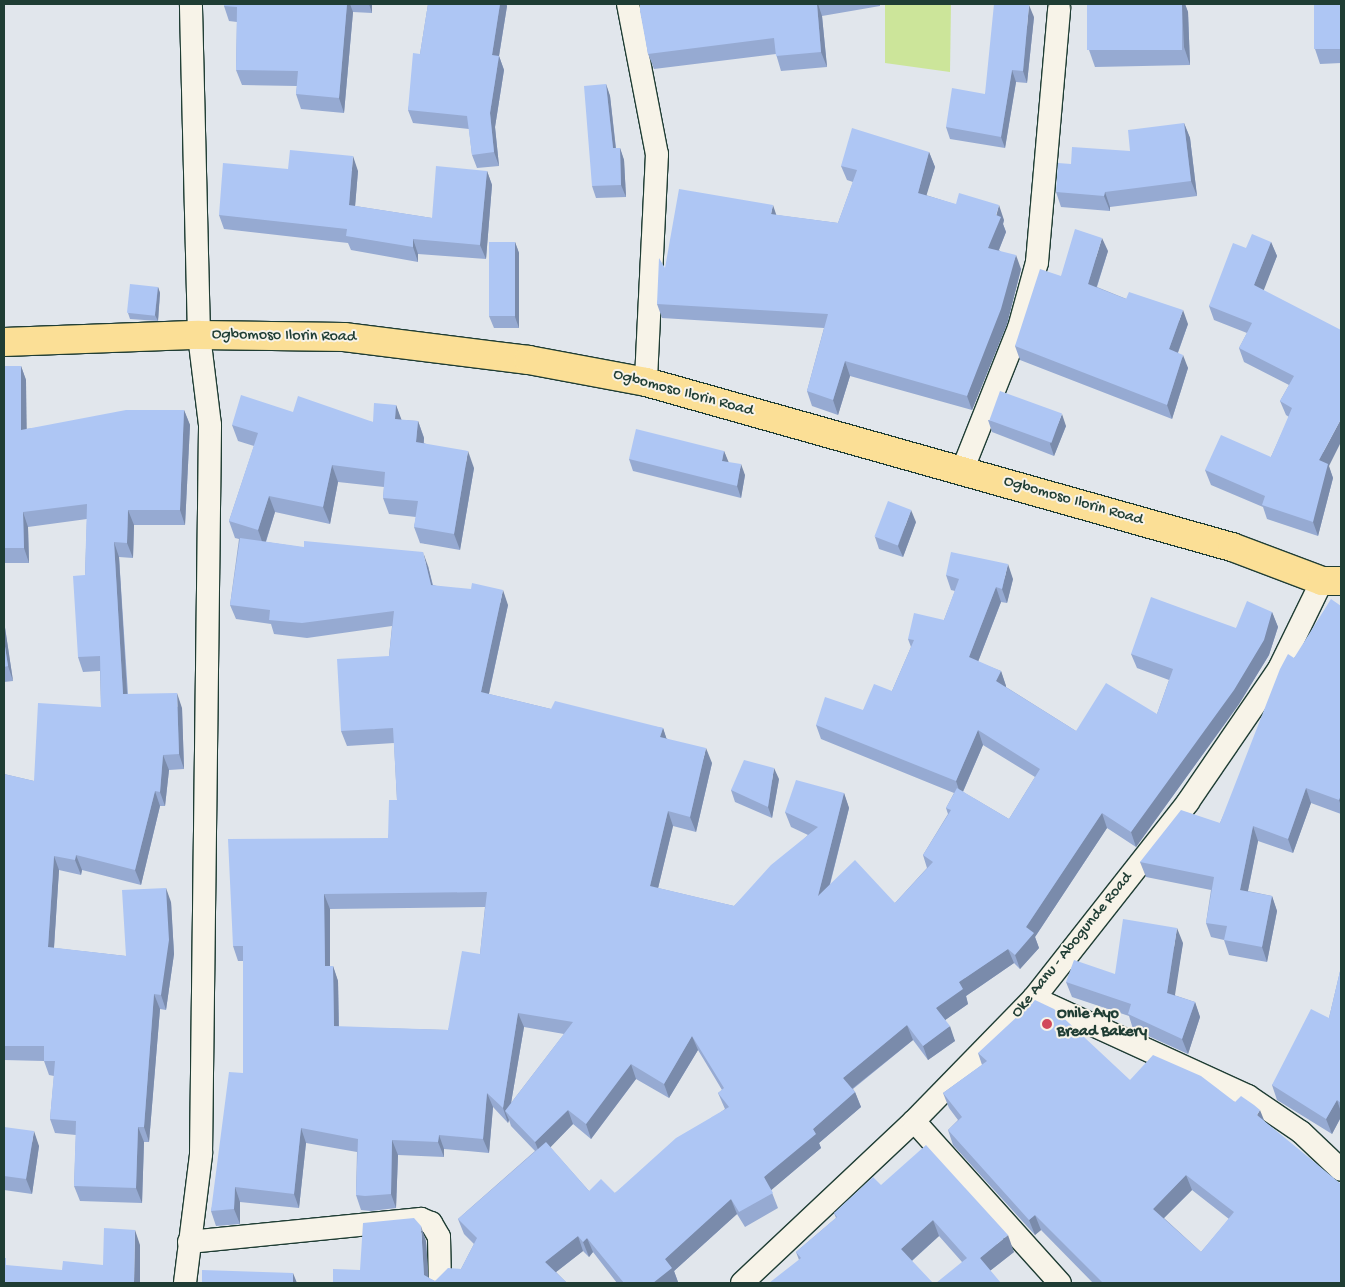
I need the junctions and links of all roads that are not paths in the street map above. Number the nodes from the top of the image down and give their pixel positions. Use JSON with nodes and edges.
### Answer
{"nodes":[{"id":1,"x":191,"y":4,"type":"edge"},
{"id":2,"x":628,"y":4,"type":"edge"},
{"id":3,"x":1059,"y":9,"type":"dead end"},
{"id":4,"x":199,"y":335,"type":"junction"},
{"id":5,"x":4,"y":342,"type":"edge"},
{"id":6,"x":646,"y":382,"type":"junction"},
{"id":7,"x":962,"y":471,"type":"junction"},
{"id":8,"x":1332,"y":581,"type":"edge"},
{"id":9,"x":1034,"y":998,"type":"junction"},
{"id":10,"x":914,"y":1121,"type":"junction"},
{"id":11,"x":1341,"y":1170,"type":"edge"},
{"id":12,"x":189,"y":1242,"type":"junction"},
{"id":13,"x":185,"y":1283,"type":"edge"},
{"id":14,"x":440,"y":1283,"type":"edge"},
{"id":15,"x":742,"y":1283,"type":"edge"},
{"id":16,"x":1060,"y":1283,"type":"edge"}],
"edges":[{"from":1,"to":4,"type":"street"},
{"from":2,"to":6,"type":"street"},
{"from":3,"to":7,"type":"street"},
{"from":4,"to":5,"type":"highway","name":"Ogbomoso Ilorin Road"},
{"from":4,"to":6,"type":"highway","name":"Ogbomoso Ilorin Road"},
{"from":4,"to":12,"type":"street"},
{"from":6,"to":7,"type":"highway","name":"Ogbomoso Ilorin Road"},
{"from":7,"to":8,"type":"highway","name":"Ogbomoso Ilorin Road"},
{"from":8,"to":9,"type":"street","name":"Oke Aanu - Abogunde Road"},
{"from":9,"to":10,"type":"street","name":"Oke Aanu - Abogunde Road"},
{"from":9,"to":11,"type":"street"},
{"from":10,"to":15,"type":"street","name":"Oke Aanu - Abogunde Road"},
{"from":10,"to":16,"type":"street"},
{"from":12,"to":13,"type":"street"},
{"from":12,"to":14,"type":"street"}]}
